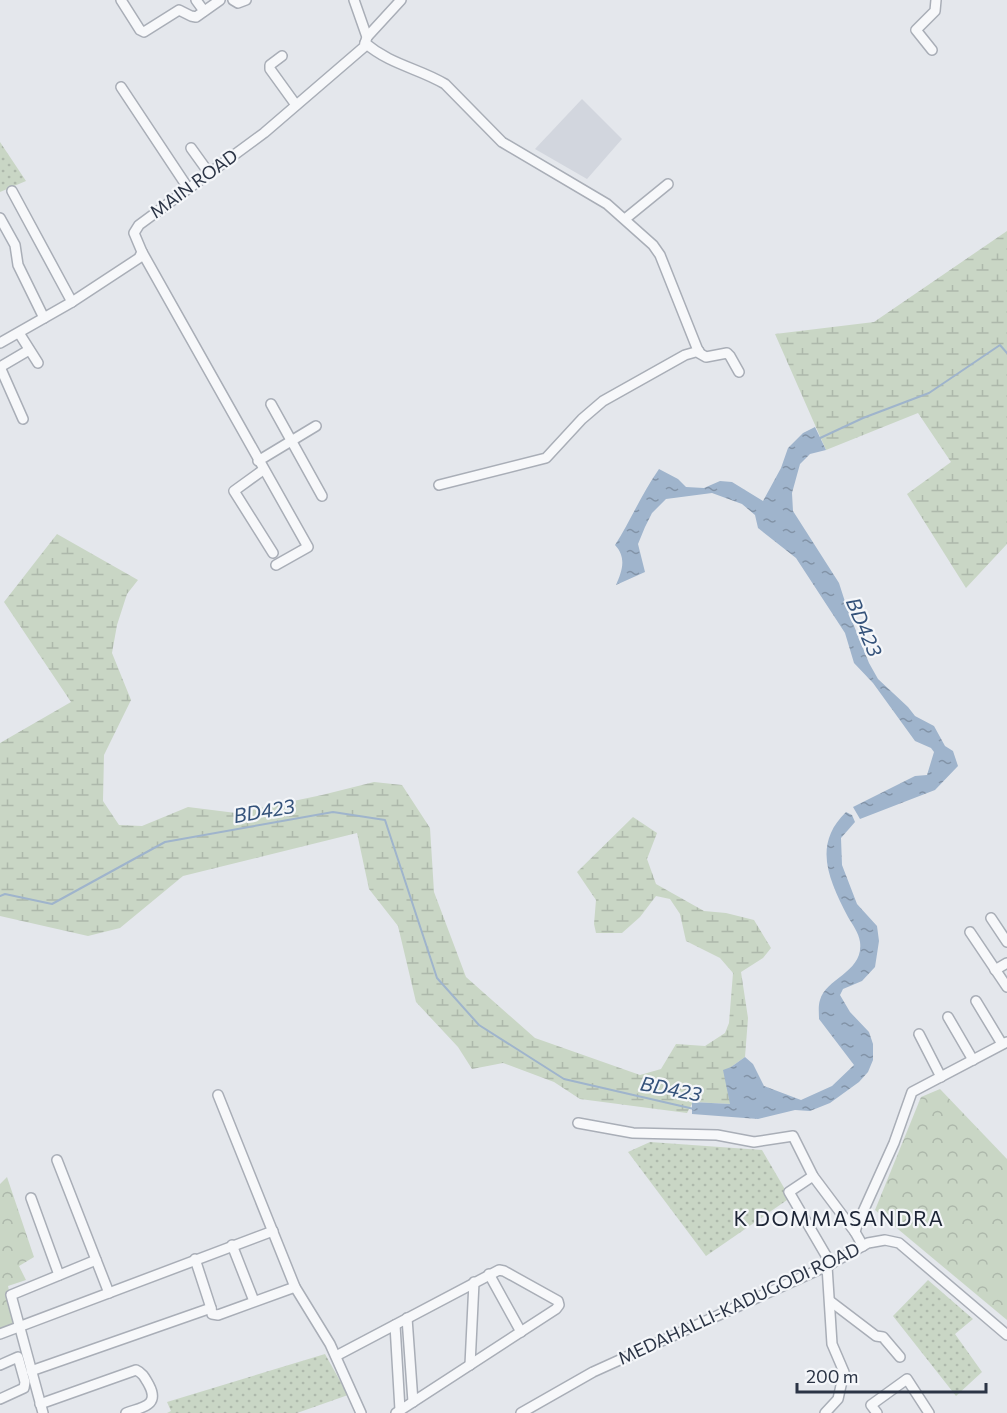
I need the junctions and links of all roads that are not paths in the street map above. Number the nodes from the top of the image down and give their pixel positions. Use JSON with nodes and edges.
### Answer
{"nodes":[{"id":1,"x":121,"y":0,"type":"edge"},
{"id":2,"x":196,"y":0,"type":"edge"},
{"id":3,"x":220,"y":0,"type":"edge"},
{"id":4,"x":233,"y":0,"type":"edge"},
{"id":5,"x":246,"y":0,"type":"edge"},
{"id":6,"x":354,"y":0,"type":"edge"},
{"id":7,"x":400,"y":0,"type":"edge"},
{"id":8,"x":936,"y":0,"type":"edge"},
{"id":9,"x":204,"y":11,"type":"junction"},
{"id":10,"x":367,"y":40,"type":"junction"},
{"id":11,"x":932,"y":50,"type":"dead end"},
{"id":12,"x":282,"y":56,"type":"dead end"},
{"id":13,"x":121,"y":87,"type":"dead end"},
{"id":14,"x":296,"y":105,"type":"junction"},
{"id":15,"x":191,"y":148,"type":"dead end"},
{"id":16,"x":209,"y":174,"type":"junction"},
{"id":17,"x":668,"y":184,"type":"dead end"},
{"id":18,"x":189,"y":188,"type":"junction"},
{"id":19,"x":12,"y":191,"type":"dead end"},
{"id":20,"x":0,"y":218,"type":"edge"},
{"id":21,"x":626,"y":219,"type":"junction"},
{"id":22,"x":142,"y":252,"type":"junction"},
{"id":23,"x":72,"y":302,"type":"junction"},
{"id":24,"x":44,"y":318,"type":"junction"},
{"id":25,"x":19,"y":333,"type":"junction"},
{"id":26,"x":0,"y":343,"type":"edge"},
{"id":27,"x":30,"y":350,"type":"junction"},
{"id":28,"x":699,"y":351,"type":"junction"},
{"id":29,"x":38,"y":363,"type":"dead end"},
{"id":30,"x":0,"y":367,"type":"edge"},
{"id":31,"x":739,"y":372,"type":"dead end"},
{"id":32,"x":271,"y":404,"type":"dead end"},
{"id":33,"x":23,"y":419,"type":"dead end"},
{"id":34,"x":316,"y":426,"type":"dead end"},
{"id":35,"x":292,"y":441,"type":"junction"},
{"id":36,"x":261,"y":466,"type":"junction"},
{"id":37,"x":439,"y":484,"type":"dead end"},
{"id":38,"x":322,"y":496,"type":"dead end"},
{"id":39,"x":273,"y":553,"type":"dead end"},
{"id":40,"x":276,"y":565,"type":"dead end"},
{"id":41,"x":991,"y":918,"type":"dead end"},
{"id":42,"x":970,"y":933,"type":"dead end"},
{"id":43,"x":1007,"y":942,"type":"edge"},
{"id":44,"x":1007,"y":963,"type":"edge"},
{"id":45,"x":996,"y":970,"type":"junction"},
{"id":46,"x":1007,"y":987,"type":"edge"},
{"id":47,"x":976,"y":1001,"type":"dead end"},
{"id":48,"x":948,"y":1017,"type":"dead end"},
{"id":49,"x":919,"y":1034,"type":"dead end"},
{"id":50,"x":1005,"y":1043,"type":"edge"},
{"id":51,"x":973,"y":1060,"type":"junction"},
{"id":52,"x":941,"y":1077,"type":"junction"},
{"id":53,"x":218,"y":1095,"type":"dead end"},
{"id":54,"x":578,"y":1123,"type":"dead end"},
{"id":55,"x":57,"y":1160,"type":"dead end"},
{"id":56,"x":813,"y":1176,"type":"junction"},
{"id":57,"x":31,"y":1197,"type":"dead end"},
{"id":58,"x":273,"y":1231,"type":"junction"},
{"id":59,"x":855,"y":1232,"type":"junction"},
{"id":60,"x":232,"y":1245,"type":"junction"},
{"id":61,"x":863,"y":1245,"type":"junction"},
{"id":62,"x":195,"y":1259,"type":"junction"},
{"id":63,"x":96,"y":1260,"type":"junction"},
{"id":64,"x":829,"y":1265,"type":"junction"},
{"id":65,"x":489,"y":1274,"type":"junction"},
{"id":66,"x":59,"y":1275,"type":"junction"},
{"id":67,"x":474,"y":1282,"type":"junction"},
{"id":68,"x":295,"y":1287,"type":"junction"},
{"id":69,"x":109,"y":1293,"type":"junction"},
{"id":70,"x":830,"y":1300,"type":"junction"},
{"id":71,"x":254,"y":1301,"type":"junction"},
{"id":72,"x":211,"y":1308,"type":"junction"},
{"id":73,"x":406,"y":1318,"type":"junction"},
{"id":74,"x":395,"y":1325,"type":"junction"},
{"id":75,"x":19,"y":1327,"type":"junction"},
{"id":76,"x":521,"y":1332,"type":"junction"},
{"id":77,"x":0,"y":1334,"type":"edge"},
{"id":78,"x":1007,"y":1335,"type":"edge"},
{"id":79,"x":336,"y":1356,"type":"junction"},
{"id":80,"x":900,"y":1357,"type":"dead end"},
{"id":81,"x":0,"y":1365,"type":"edge"},
{"id":82,"x":470,"y":1365,"type":"junction"},
{"id":83,"x":29,"y":1374,"type":"junction"},
{"id":84,"x":0,"y":1399,"type":"edge"},
{"id":85,"x":413,"y":1402,"type":"junction"},
{"id":86,"x":41,"y":1409,"type":"edge"},
{"id":87,"x":398,"y":1412,"type":"edge"},
{"id":88,"x":126,"y":1413,"type":"edge"},
{"id":89,"x":362,"y":1413,"type":"edge"},
{"id":90,"x":521,"y":1413,"type":"edge"},
{"id":91,"x":825,"y":1413,"type":"edge"},
{"id":92,"x":877,"y":1413,"type":"edge"},
{"id":93,"x":929,"y":1413,"type":"edge"}],
"edges":[{"from":1,"to":9,"type":"street"},
{"from":2,"to":9,"type":"street"},
{"from":3,"to":9,"type":"street"},
{"from":4,"to":5,"type":"street"},
{"from":6,"to":10,"type":"street"},
{"from":7,"to":10,"type":"street","name":"MAIN ROAD"},
{"from":8,"to":11,"type":"street"},
{"from":10,"to":14,"type":"street","name":"MAIN ROAD"},
{"from":10,"to":21,"type":"street"},
{"from":12,"to":14,"type":"street"},
{"from":13,"to":18,"type":"street"},
{"from":14,"to":16,"type":"street","name":"MAIN ROAD"},
{"from":15,"to":16,"type":"street"},
{"from":16,"to":18,"type":"street","name":"MAIN ROAD"},
{"from":17,"to":21,"type":"street"},
{"from":18,"to":22,"type":"street","name":"MAIN ROAD"},
{"from":19,"to":23,"type":"street"},
{"from":20,"to":24,"type":"street"},
{"from":21,"to":28,"type":"street"},
{"from":22,"to":23,"type":"street"},
{"from":22,"to":36,"type":"street"},
{"from":23,"to":24,"type":"street"},
{"from":24,"to":25,"type":"street"},
{"from":25,"to":26,"type":"street"},
{"from":25,"to":27,"type":"street"},
{"from":27,"to":29,"type":"street"},
{"from":27,"to":30,"type":"street"},
{"from":28,"to":31,"type":"street"},
{"from":28,"to":37,"type":"street"},
{"from":30,"to":33,"type":"street"},
{"from":32,"to":35,"type":"street"},
{"from":34,"to":35,"type":"street"},
{"from":35,"to":36,"type":"street"},
{"from":35,"to":38,"type":"street"},
{"from":36,"to":39,"type":"street"},
{"from":36,"to":40,"type":"street"},
{"from":41,"to":43,"type":"street"},
{"from":42,"to":45,"type":"street"},
{"from":44,"to":45,"type":"street"},
{"from":45,"to":46,"type":"street"},
{"from":47,"to":50,"type":"street"},
{"from":48,"to":51,"type":"street"},
{"from":49,"to":52,"type":"street"},
{"from":50,"to":51,"type":"street"},
{"from":51,"to":52,"type":"street"},
{"from":52,"to":59,"type":"street"},
{"from":53,"to":58,"type":"street"},
{"from":54,"to":56,"type":"street"},
{"from":55,"to":63,"type":"street"},
{"from":56,"to":59,"type":"street"},
{"from":56,"to":64,"type":"street"},
{"from":57,"to":66,"type":"street"},
{"from":58,"to":60,"type":"street"},
{"from":58,"to":68,"type":"street"},
{"from":59,"to":61,"type":"street"},
{"from":60,"to":62,"type":"street"},
{"from":60,"to":71,"type":"street"},
{"from":61,"to":64,"type":"street","name":"MEDAHALLI-KADUGODI ROAD"},
{"from":61,"to":78,"type":"street","name":"MEDAHALLI-KADUGODI ROAD"},
{"from":62,"to":69,"type":"street"},
{"from":62,"to":72,"type":"street"},
{"from":63,"to":66,"type":"street"},
{"from":63,"to":69,"type":"street"},
{"from":64,"to":70,"type":"street"},
{"from":64,"to":90,"type":"street","name":"MEDAHALLI-KADUGODI ROAD"},
{"from":65,"to":67,"type":"street"},
{"from":65,"to":76,"type":"street"},
{"from":65,"to":76,"type":"street"},
{"from":66,"to":75,"type":"street"},
{"from":67,"to":73,"type":"street"},
{"from":67,"to":82,"type":"street"},
{"from":68,"to":71,"type":"street"},
{"from":68,"to":79,"type":"street"},
{"from":69,"to":75,"type":"street"},
{"from":70,"to":80,"type":"street"},
{"from":70,"to":91,"type":"street"},
{"from":71,"to":72,"type":"street"},
{"from":72,"to":83,"type":"street"},
{"from":73,"to":74,"type":"street"},
{"from":73,"to":85,"type":"street"},
{"from":74,"to":79,"type":"street"},
{"from":74,"to":87,"type":"street"},
{"from":75,"to":77,"type":"street"},
{"from":75,"to":83,"type":"street"},
{"from":76,"to":82,"type":"street"},
{"from":79,"to":89,"type":"street"},
{"from":81,"to":83,"type":"street"},
{"from":82,"to":85,"type":"street"},
{"from":83,"to":84,"type":"street"},
{"from":83,"to":86,"type":"street"},
{"from":85,"to":87,"type":"street"},
{"from":86,"to":88,"type":"street"},
{"from":92,"to":93,"type":"street"}]}
